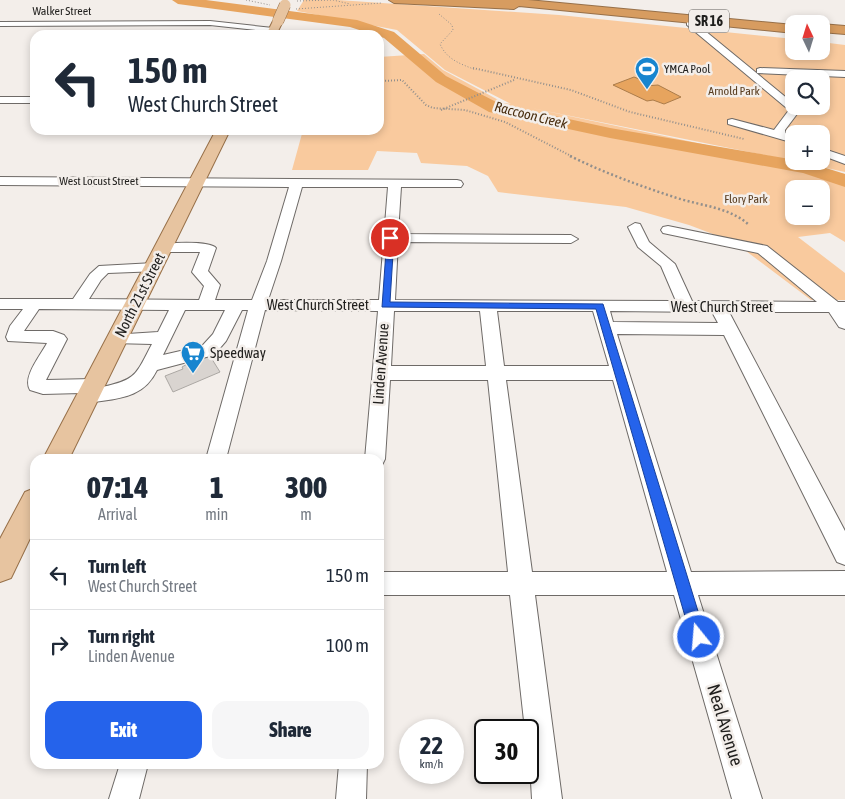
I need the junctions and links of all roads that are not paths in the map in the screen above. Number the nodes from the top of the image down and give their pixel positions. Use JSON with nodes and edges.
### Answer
{"nodes":[{"id":1,"x":494,"y":0,"type":"edge"},
{"id":2,"x":535,"y":0,"type":"edge"},
{"id":3,"x":555,"y":0,"type":"edge"},
{"id":4,"x":391,"y":2,"type":"edge"},
{"id":5,"x":289,"y":4,"type":"edge"},
{"id":6,"x":606,"y":7,"type":"junction"},
{"id":7,"x":625,"y":13,"type":"junction"},
{"id":8,"x":690,"y":23,"type":"dead end"},
{"id":9,"x":0,"y":24,"type":"edge"},
{"id":10,"x":785,"y":24,"type":"edge"},
{"id":11,"x":785,"y":28,"type":"edge"},
{"id":12,"x":274,"y":29,"type":"edge"},
{"id":13,"x":830,"y":29,"type":"edge"},
{"id":14,"x":843,"y":31,"type":"edge"},
{"id":15,"x":830,"y":32,"type":"edge"},
{"id":16,"x":760,"y":71,"type":"dead end"},
{"id":17,"x":845,"y":74,"type":"edge"},
{"id":18,"x":30,"y":98,"type":"edge"},
{"id":19,"x":0,"y":100,"type":"edge"},
{"id":20,"x":732,"y":122,"type":"dead end"},
{"id":21,"x":220,"y":135,"type":"edge"},
{"id":22,"x":780,"y":135,"type":"junction"},
{"id":23,"x":785,"y":137,"type":"edge"},
{"id":24,"x":830,"y":154,"type":"edge"},
{"id":25,"x":845,"y":160,"type":"edge"},
{"id":26,"x":0,"y":181,"type":"edge"},
{"id":27,"x":197,"y":181,"type":"junction"},
{"id":28,"x":296,"y":182,"type":"junction"},
{"id":29,"x":395,"y":184,"type":"junction"},
{"id":30,"x":458,"y":184,"type":"dead end"},
{"id":31,"x":635,"y":227,"type":"dead end"},
{"id":32,"x":668,"y":230,"type":"dead end"},
{"id":33,"x":390,"y":238,"type":"junction"},
{"id":34,"x":571,"y":239,"type":"dead end"},
{"id":35,"x":164,"y":248,"type":"junction"},
{"id":36,"x":154,"y":268,"type":"junction"},
{"id":37,"x":0,"y":304,"type":"edge"},
{"id":38,"x":35,"y":304,"type":"junction"},
{"id":39,"x":78,"y":304,"type":"junction"},
{"id":40,"x":136,"y":304,"type":"junction"},
{"id":41,"x":180,"y":304,"type":"junction"},
{"id":42,"x":206,"y":304,"type":"junction"},
{"id":43,"x":236,"y":304,"type":"junction"},
{"id":44,"x":258,"y":305,"type":"junction"},
{"id":45,"x":385,"y":305,"type":"junction"},
{"id":46,"x":488,"y":306,"type":"junction"},
{"id":47,"x":687,"y":307,"type":"junction"},
{"id":48,"x":718,"y":307,"type":"junction"},
{"id":49,"x":839,"y":307,"type":"edge"},
{"id":50,"x":603,"y":317,"type":"junction"},
{"id":51,"x":845,"y":323,"type":"edge"},
{"id":52,"x":729,"y":329,"type":"junction"},
{"id":53,"x":163,"y":338,"type":"junction"},
{"id":54,"x":118,"y":339,"type":"junction"},
{"id":55,"x":150,"y":365,"type":"junction"},
{"id":56,"x":496,"y":373,"type":"junction"},
{"id":57,"x":620,"y":373,"type":"junction"},
{"id":58,"x":380,"y":374,"type":"junction"},
{"id":59,"x":91,"y":391,"type":"junction"},
{"id":60,"x":59,"y":454,"type":"edge"},
{"id":61,"x":217,"y":454,"type":"edge"},
{"id":62,"x":374,"y":454,"type":"edge"},
{"id":63,"x":30,"y":510,"type":"edge"},
{"id":64,"x":845,"y":554,"type":"edge"},
{"id":65,"x":0,"y":568,"type":"edge"},
{"id":66,"x":682,"y":583,"type":"junction"},
{"id":67,"x":845,"y":583,"type":"edge"},
{"id":68,"x":384,"y":584,"type":"edge"},
{"id":69,"x":521,"y":584,"type":"junction"},
{"id":70,"x":133,"y":769,"type":"edge"},
{"id":71,"x":353,"y":769,"type":"edge"},
{"id":72,"x":124,"y":799,"type":"edge"},
{"id":73,"x":351,"y":799,"type":"edge"},
{"id":74,"x":547,"y":799,"type":"edge"},
{"id":75,"x":747,"y":799,"type":"edge"}],
"edges":[{"from":1,"to":7,"type":"highway","number":"SR 16"},
{"from":2,"to":6,"type":"highway","number":"SR 16"},
{"from":3,"to":6,"type":"highway"},
{"from":4,"to":7,"type":"highway"},
{"from":5,"to":12,"type":"main road","bridge":true},
{"from":6,"to":10,"type":"highway","number":"SR 16"},
{"from":7,"to":11,"type":"highway","number":"SR 16"},
{"from":8,"to":22,"type":"street"},
{"from":9,"to":12,"type":"street","name":"Walker Street"},
{"from":13,"to":14,"type":"highway"},
{"from":14,"to":15,"type":"highway"},
{"from":16,"to":17,"type":"street"},
{"from":18,"to":19,"type":"street"},
{"from":20,"to":22,"type":"street"},
{"from":21,"to":27,"type":"main road","name":"North 21st Street"},
{"from":22,"to":23,"type":"street"},
{"from":24,"to":25,"type":"street"},
{"from":26,"to":27,"type":"street","name":"West Locust Street"},
{"from":27,"to":28,"type":"street","name":"West Locust Street"},
{"from":27,"to":35,"type":"main road","name":"North 21st Street"},
{"from":28,"to":29,"type":"street","name":"West Locust Street"},
{"from":28,"to":44,"type":"street"},
{"from":29,"to":30,"type":"street","name":"West Locust Street"},
{"from":29,"to":33,"type":"street","name":"Linden Avenue"},
{"from":31,"to":47,"type":"street"},
{"from":32,"to":49,"type":"street"},
{"from":33,"to":34,"type":"street"},
{"from":33,"to":45,"type":"street","name":"Linden Avenue"},
{"from":35,"to":36,"type":"main road","name":"North 21st Street"},
{"from":35,"to":42,"type":"street"},
{"from":36,"to":39,"type":"street"},
{"from":36,"to":40,"type":"main road","name":"North 21st Street"},
{"from":37,"to":38,"type":"street","name":"West Church Street"},
{"from":38,"to":39,"type":"street","name":"West Church Street"},
{"from":38,"to":59,"type":"street"},
{"from":39,"to":40,"type":"street","name":"West Church Street"},
{"from":40,"to":41,"type":"street","name":"West Church Street"},
{"from":40,"to":54,"type":"main road","name":"North 21st Street"},
{"from":41,"to":42,"type":"street","name":"West Church Street"},
{"from":41,"to":53,"type":"street"},
{"from":42,"to":43,"type":"street","name":"West Church Street"},
{"from":43,"to":44,"type":"street","name":"West Church Street"},
{"from":43,"to":55,"type":"street"},
{"from":44,"to":45,"type":"street","name":"West Church Street"},
{"from":44,"to":61,"type":"street"},
{"from":45,"to":46,"type":"street","name":"West Church Street"},
{"from":45,"to":58,"type":"street","name":"Linden Avenue"},
{"from":46,"to":50,"type":"street","name":"West Church Street"},
{"from":46,"to":56,"type":"street"},
{"from":47,"to":48,"type":"street","name":"West Church Street"},
{"from":47,"to":50,"type":"street","name":"West Church Street"},
{"from":48,"to":49,"type":"street","name":"West Church Street"},
{"from":48,"to":52,"type":"street"},
{"from":49,"to":51,"type":"street"},
{"from":50,"to":52,"type":"street"},
{"from":50,"to":57,"type":"street","name":"Neal Avenue"},
{"from":52,"to":64,"type":"street"},
{"from":53,"to":54,"type":"street"},
{"from":53,"to":55,"type":"street"},
{"from":54,"to":59,"type":"main road","name":"North 21st Street"},
{"from":55,"to":59,"type":"street"},
{"from":56,"to":57,"type":"street"},
{"from":56,"to":58,"type":"street"},
{"from":56,"to":69,"type":"street"},
{"from":57,"to":66,"type":"street","name":"Neal Avenue"},
{"from":58,"to":62,"type":"street","name":"Linden Avenue"},
{"from":59,"to":60,"type":"main road","name":"North 21st Street"},
{"from":63,"to":65,"type":"main road"},
{"from":66,"to":67,"type":"street"},
{"from":66,"to":69,"type":"street"},
{"from":66,"to":75,"type":"street","name":"Neal Avenue"},
{"from":68,"to":69,"type":"street"},
{"from":69,"to":74,"type":"street"},
{"from":70,"to":72,"type":"street"},
{"from":71,"to":73,"type":"street"}]}
